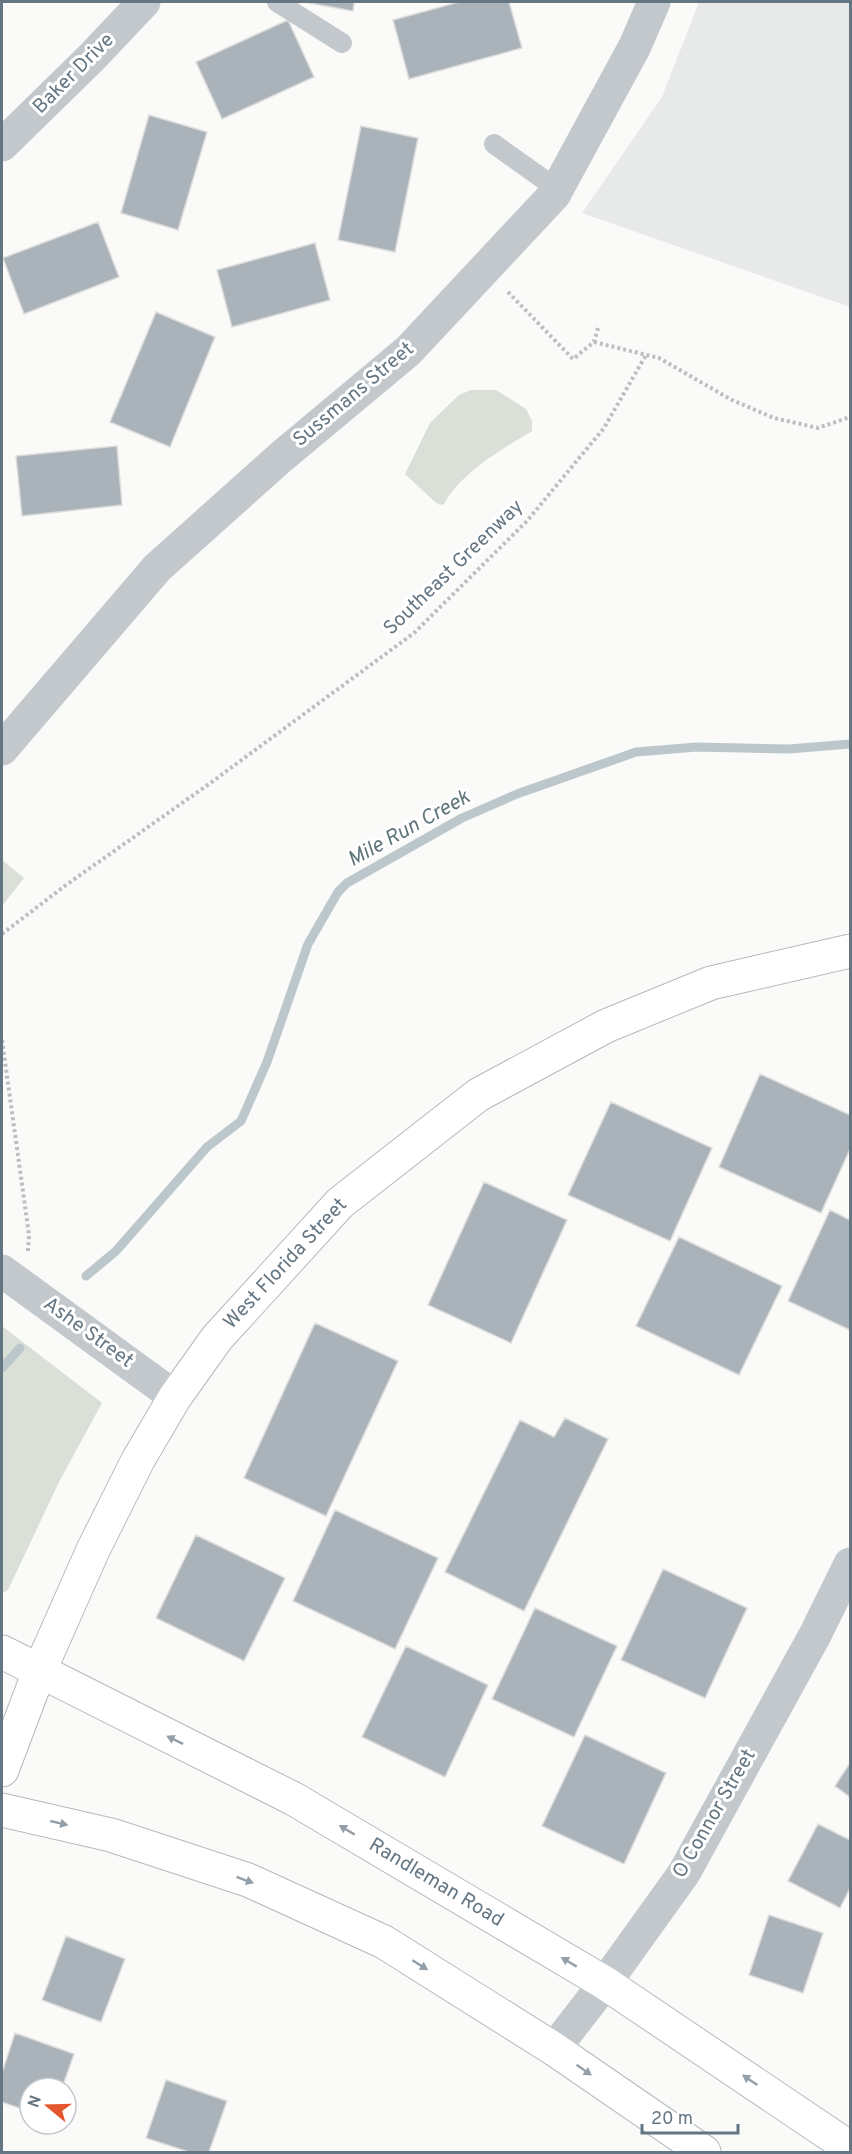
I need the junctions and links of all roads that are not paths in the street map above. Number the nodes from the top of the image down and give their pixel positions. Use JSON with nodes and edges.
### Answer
{"nodes":[{"id":1,"x":144,"y":2,"type":"edge"},
{"id":2,"x":277,"y":2,"type":"edge"},
{"id":3,"x":654,"y":2,"type":"edge"},
{"id":4,"x":342,"y":43,"type":"dead end"},
{"id":5,"x":494,"y":144,"type":"dead end"},
{"id":6,"x":2,"y":145,"type":"edge"},
{"id":7,"x":557,"y":189,"type":"junction"},
{"id":8,"x":2,"y":749,"type":"edge"},
{"id":9,"x":850,"y":951,"type":"edge"},
{"id":10,"x":14,"y":1279,"type":"edge"},
{"id":11,"x":175,"y":1396,"type":"junction"},
{"id":12,"x":850,"y":1564,"type":"edge"},
{"id":13,"x":2,"y":1652,"type":"edge"},
{"id":14,"x":39,"y":1672,"type":"junction"},
{"id":15,"x":2,"y":1770,"type":"edge"},
{"id":16,"x":2,"y":1810,"type":"edge"},
{"id":17,"x":605,"y":1983,"type":"junction"},
{"id":18,"x":554,"y":2049,"type":"junction"},
{"id":19,"x":850,"y":2148,"type":"edge"},
{"id":20,"x":704,"y":2152,"type":"edge"}],
"edges":[{"from":1,"to":6,"type":"street","name":"Baker Drive"},
{"from":2,"to":4,"type":"lane"},
{"from":3,"to":7,"type":"street","name":"Sussmans Street"},
{"from":5,"to":7,"type":"lane"},
{"from":7,"to":8,"type":"street","name":"Sussmans Street"},
{"from":9,"to":11,"type":"main road","name":"West Florida Street"},
{"from":10,"to":11,"type":"street","name":"Ashe Street"},
{"from":11,"to":14,"type":"main road","name":"West Florida Street"},
{"from":12,"to":17,"type":"street","name":"O Connor Street"},
{"from":13,"to":14,"type":"main road","name":"Randleman Road"},
{"from":14,"to":15,"type":"main road","name":"West Florida Street"},
{"from":17,"to":14,"type":"main road","name":"Randleman Road","one_way":true},
{"from":16,"to":18,"type":"main road","one_way":true},
{"from":17,"to":18,"type":"street","name":"O Connor Street"},
{"from":19,"to":17,"type":"main road","name":"Randleman Road","one_way":true},
{"from":18,"to":20,"type":"main road","one_way":true}]}
